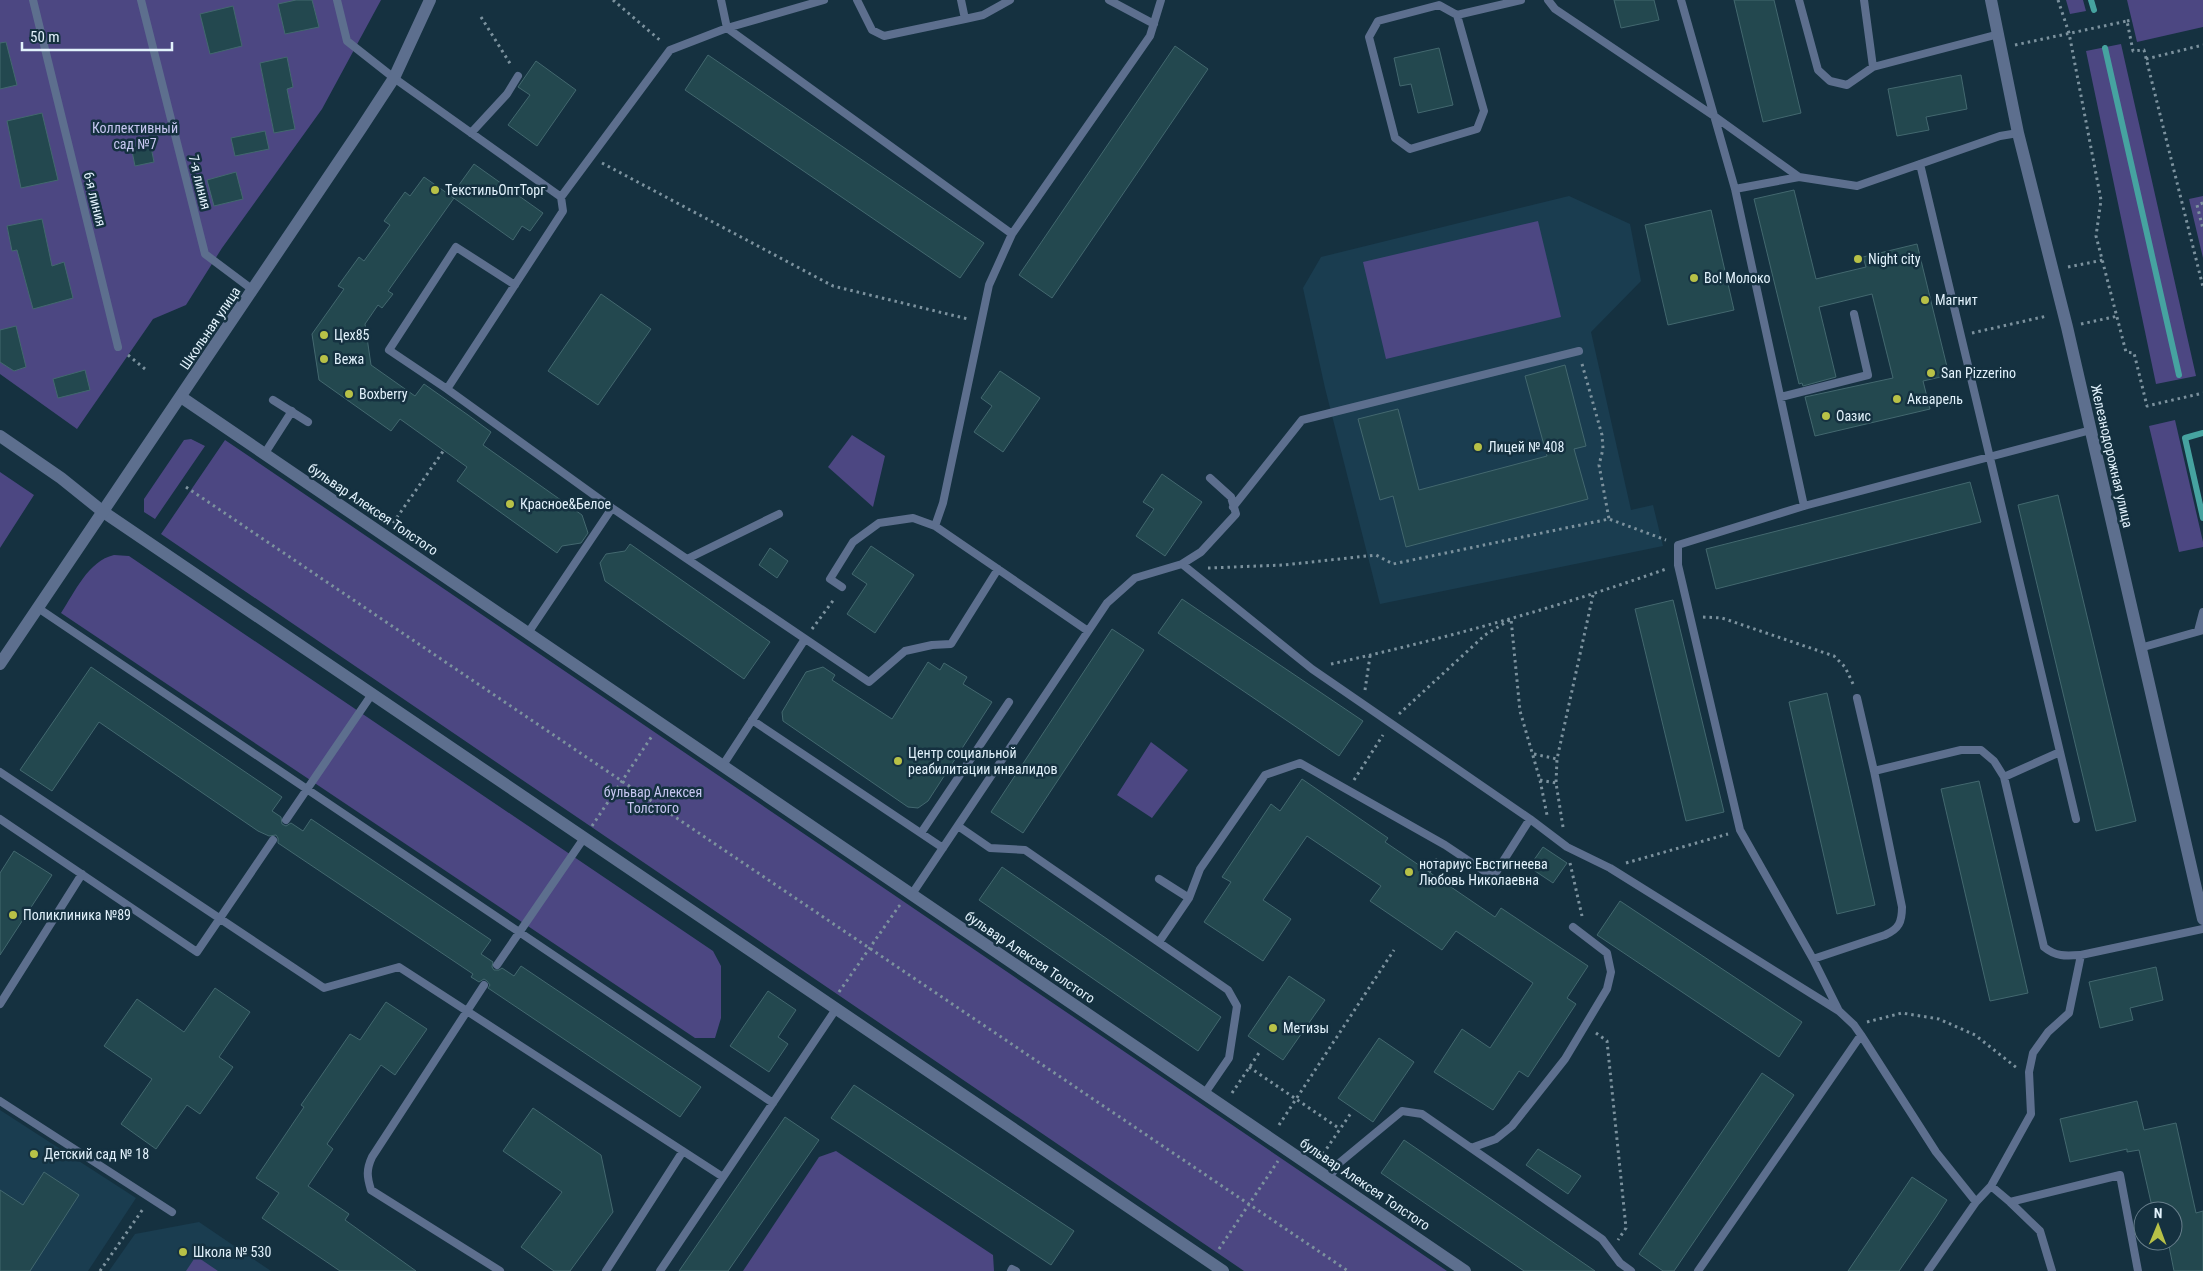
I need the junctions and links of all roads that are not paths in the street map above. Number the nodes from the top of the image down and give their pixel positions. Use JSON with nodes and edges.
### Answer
{"nodes":[{"id":1,"x":32,"y":0,"type":"edge"},
{"id":2,"x":141,"y":0,"type":"edge"},
{"id":3,"x":337,"y":0,"type":"edge"},
{"id":4,"x":430,"y":0,"type":"edge"},
{"id":5,"x":721,"y":0,"type":"edge"},
{"id":6,"x":824,"y":0,"type":"edge"},
{"id":7,"x":856,"y":0,"type":"edge"},
{"id":8,"x":961,"y":0,"type":"edge"},
{"id":9,"x":1010,"y":0,"type":"edge"},
{"id":10,"x":1109,"y":0,"type":"edge"},
{"id":11,"x":1161,"y":0,"type":"edge"},
{"id":12,"x":1521,"y":0,"type":"edge"},
{"id":13,"x":1548,"y":0,"type":"edge"},
{"id":14,"x":1681,"y":0,"type":"edge"},
{"id":15,"x":1799,"y":0,"type":"edge"},
{"id":16,"x":1864,"y":0,"type":"edge"},
{"id":17,"x":1991,"y":0,"type":"edge"},
{"id":18,"x":1457,"y":15,"type":"junction"},
{"id":19,"x":964,"y":19,"type":"junction"},
{"id":20,"x":1154,"y":24,"type":"junction"},
{"id":21,"x":728,"y":28,"type":"junction"},
{"id":22,"x":1999,"y":34,"type":"junction"},
{"id":23,"x":1873,"y":67,"type":"junction"},
{"id":24,"x":518,"y":76,"type":"road end"},
{"id":25,"x":394,"y":78,"type":"junction"},
{"id":26,"x":1714,"y":116,"type":"junction"},
{"id":27,"x":471,"y":132,"type":"junction"},
{"id":28,"x":2018,"y":133,"type":"junction"},
{"id":29,"x":1920,"y":164,"type":"junction"},
{"id":30,"x":1799,"y":177,"type":"junction"},
{"id":31,"x":1735,"y":189,"type":"junction"},
{"id":32,"x":561,"y":197,"type":"junction"},
{"id":33,"x":1012,"y":234,"type":"junction"},
{"id":34,"x":515,"y":285,"type":"junction"},
{"id":35,"x":253,"y":290,"type":"junction"},
{"id":36,"x":1854,"y":314,"type":"dead end"},
{"id":37,"x":118,"y":346,"type":"road end"},
{"id":38,"x":1578,"y":351,"type":"road end"},
{"id":39,"x":447,"y":390,"type":"junction"},
{"id":40,"x":182,"y":397,"type":"junction"},
{"id":41,"x":1781,"y":397,"type":"junction"},
{"id":42,"x":274,"y":400,"type":"dead end"},
{"id":43,"x":292,"y":411,"type":"junction"},
{"id":44,"x":308,"y":422,"type":"dead end"},
{"id":45,"x":2091,"y":430,"type":"junction"},
{"id":46,"x":0,"y":436,"type":"edge"},
{"id":47,"x":265,"y":453,"type":"junction"},
{"id":48,"x":1990,"y":458,"type":"junction"},
{"id":49,"x":1210,"y":478,"type":"dead end"},
{"id":50,"x":1804,"y":506,"type":"junction"},
{"id":51,"x":1234,"y":507,"type":"junction"},
{"id":52,"x":612,"y":508,"type":"junction"},
{"id":53,"x":102,"y":511,"type":"junction"},
{"id":54,"x":779,"y":514,"type":"dead end"},
{"id":55,"x":935,"y":526,"type":"junction"},
{"id":56,"x":687,"y":559,"type":"junction"},
{"id":57,"x":1185,"y":567,"type":"junction"},
{"id":58,"x":998,"y":569,"type":"junction"},
{"id":59,"x":842,"y":587,"type":"road end"},
{"id":60,"x":38,"y":608,"type":"junction"},
{"id":61,"x":2203,"y":612,"type":"edge"},
{"id":62,"x":2201,"y":630,"type":"edge"},
{"id":63,"x":1088,"y":631,"type":"junction"},
{"id":64,"x":528,"y":632,"type":"junction"},
{"id":65,"x":805,"y":639,"type":"junction"},
{"id":66,"x":2140,"y":648,"type":"junction"},
{"id":67,"x":0,"y":664,"type":"edge"},
{"id":68,"x":372,"y":694,"type":"junction"},
{"id":69,"x":1857,"y":698,"type":"road end"},
{"id":70,"x":1009,"y":702,"type":"dead end"},
{"id":71,"x":752,"y":720,"type":"junction"},
{"id":72,"x":2060,"y":752,"type":"junction"},
{"id":73,"x":723,"y":765,"type":"junction"},
{"id":74,"x":1874,"y":771,"type":"junction"},
{"id":75,"x":0,"y":772,"type":"edge"},
{"id":76,"x":2004,"y":777,"type":"junction"},
{"id":77,"x":307,"y":789,"type":"junction"},
{"id":78,"x":0,"y":819,"type":"edge"},
{"id":79,"x":1530,"y":819,"type":"junction"},
{"id":80,"x":2076,"y":819,"type":"dead end"},
{"id":81,"x":286,"y":820,"type":"dead end"},
{"id":82,"x":958,"y":826,"type":"junction"},
{"id":83,"x":921,"y":833,"type":"junction"},
{"id":84,"x":584,"y":838,"type":"junction"},
{"id":85,"x":273,"y":840,"type":"dead end"},
{"id":86,"x":944,"y":848,"type":"junction"},
{"id":87,"x":82,"y":874,"type":"junction"},
{"id":88,"x":1159,"y":879,"type":"dead end"},
{"id":89,"x":912,"y":894,"type":"junction"},
{"id":90,"x":1189,"y":898,"type":"junction"},
{"id":91,"x":221,"y":917,"type":"junction"},
{"id":92,"x":2203,"y":919,"type":"edge"},
{"id":93,"x":1573,"y":926,"type":"dead end"},
{"id":94,"x":2203,"y":929,"type":"edge"},
{"id":95,"x":520,"y":932,"type":"junction"},
{"id":96,"x":1159,"y":942,"type":"junction"},
{"id":97,"x":2081,"y":955,"type":"junction"},
{"id":98,"x":1813,"y":959,"type":"junction"},
{"id":99,"x":497,"y":965,"type":"dead end"},
{"id":100,"x":484,"y":985,"type":"dead end"},
{"id":101,"x":0,"y":1004,"type":"edge"},
{"id":102,"x":836,"y":1009,"type":"junction"},
{"id":103,"x":468,"y":1011,"type":"junction"},
{"id":104,"x":1839,"y":1011,"type":"junction"},
{"id":105,"x":1861,"y":1035,"type":"junction"},
{"id":106,"x":1205,"y":1093,"type":"junction"},
{"id":107,"x":0,"y":1101,"type":"edge"},
{"id":108,"x":773,"y":1103,"type":"junction"},
{"id":109,"x":1471,"y":1148,"type":"junction"},
{"id":110,"x":683,"y":1151,"type":"junction"},
{"id":111,"x":723,"y":1177,"type":"junction"},
{"id":112,"x":1329,"y":1178,"type":"junction"},
{"id":113,"x":1991,"y":1186,"type":"junction"},
{"id":114,"x":1976,"y":1202,"type":"junction"},
{"id":115,"x":2010,"y":1202,"type":"junction"},
{"id":116,"x":172,"y":1212,"type":"dead end"},
{"id":117,"x":500,"y":1271,"type":"edge"},
{"id":118,"x":606,"y":1271,"type":"edge"},
{"id":119,"x":660,"y":1271,"type":"edge"},
{"id":120,"x":1011,"y":1271,"type":"edge"},
{"id":121,"x":1016,"y":1271,"type":"edge"},
{"id":122,"x":1223,"y":1271,"type":"edge"},
{"id":123,"x":1466,"y":1271,"type":"edge"},
{"id":124,"x":1631,"y":1271,"type":"edge"},
{"id":125,"x":1698,"y":1271,"type":"edge"},
{"id":126,"x":1928,"y":1271,"type":"edge"},
{"id":127,"x":2052,"y":1271,"type":"edge"},
{"id":128,"x":2138,"y":1271,"type":"edge"}],
"edges":[{"from":1,"to":37,"type":"lane","name":"6-я линия"},
{"from":2,"to":35,"type":"lane","name":"7-я линия"},
{"from":3,"to":25,"type":"lane"},
{"from":4,"to":25,"type":"street","name":"Школьная улица"},
{"from":5,"to":21,"type":"lane"},
{"from":6,"to":21,"type":"lane"},
{"from":7,"to":19,"type":"lane"},
{"from":8,"to":19,"type":"lane"},
{"from":9,"to":19,"type":"lane"},
{"from":10,"to":20,"type":"lane"},
{"from":11,"to":20,"type":"lane"},
{"from":12,"to":18,"type":"lane"},
{"from":13,"to":26,"type":"lane"},
{"from":14,"to":26,"type":"lane"},
{"from":15,"to":23,"type":"lane"},
{"from":16,"to":23,"type":"lane"},
{"from":17,"to":22,"type":"street","name":"Железнодорожная улица"},
{"from":18,"to":18,"type":"lane"},
{"from":20,"to":33,"type":"lane"},
{"from":21,"to":32,"type":"lane"},
{"from":21,"to":33,"type":"lane"},
{"from":22,"to":23,"type":"lane"},
{"from":22,"to":28,"type":"street","name":"Железнодорожная улица"},
{"from":24,"to":27,"type":"lane"},
{"from":25,"to":27,"type":"lane"},
{"from":25,"to":35,"type":"street","name":"Школьная улица"},
{"from":26,"to":30,"type":"lane"},
{"from":26,"to":31,"type":"lane"},
{"from":27,"to":32,"type":"lane"},
{"from":28,"to":29,"type":"lane"},
{"from":28,"to":45,"type":"street","name":"Железнодорожная улица"},
{"from":29,"to":30,"type":"lane"},
{"from":29,"to":48,"type":"lane"},
{"from":30,"to":31,"type":"lane"},
{"from":31,"to":41,"type":"lane"},
{"from":32,"to":34,"type":"lane"},
{"from":33,"to":55,"type":"lane"},
{"from":34,"to":39,"type":"lane"},
{"from":34,"to":39,"type":"lane"},
{"from":35,"to":40,"type":"street","name":"Школьная улица"},
{"from":36,"to":41,"type":"lane"},
{"from":38,"to":51,"type":"lane"},
{"from":39,"to":52,"type":"lane"},
{"from":40,"to":47,"type":"street","name":"бульвар Алексея Толстого"},
{"from":40,"to":53,"type":"street","name":"Школьная улица"},
{"from":41,"to":50,"type":"lane"},
{"from":42,"to":43,"type":"lane"},
{"from":43,"to":44,"type":"lane"},
{"from":43,"to":47,"type":"lane"},
{"from":45,"to":48,"type":"lane"},
{"from":45,"to":66,"type":"street","name":"Железнодорожная улица"},
{"from":46,"to":53,"type":"street"},
{"from":47,"to":64,"type":"street","name":"бульвар Алексея Толстого"},
{"from":48,"to":50,"type":"lane"},
{"from":48,"to":72,"type":"lane"},
{"from":49,"to":51,"type":"lane"},
{"from":50,"to":98,"type":"lane"},
{"from":51,"to":57,"type":"lane"},
{"from":52,"to":56,"type":"lane"},
{"from":52,"to":64,"type":"lane"},
{"from":53,"to":60,"type":"street","name":"Школьная улица"},
{"from":53,"to":68,"type":"street"},
{"from":54,"to":56,"type":"lane"},
{"from":55,"to":58,"type":"lane"},
{"from":55,"to":59,"type":"lane"},
{"from":56,"to":65,"type":"lane"},
{"from":57,"to":63,"type":"lane"},
{"from":57,"to":79,"type":"lane"},
{"from":58,"to":63,"type":"lane"},
{"from":58,"to":65,"type":"lane"},
{"from":60,"to":67,"type":"street","name":"Школьная улица"},
{"from":60,"to":77,"type":"lane"},
{"from":61,"to":62,"type":"lane"},
{"from":62,"to":66,"type":"lane"},
{"from":63,"to":82,"type":"lane"},
{"from":64,"to":73,"type":"street","name":"бульвар Алексея Толстого"},
{"from":65,"to":71,"type":"lane"},
{"from":66,"to":92,"type":"street","name":"Железнодорожная улица"},
{"from":68,"to":77,"type":"lane"},
{"from":68,"to":84,"type":"street"},
{"from":69,"to":74,"type":"lane"},
{"from":70,"to":83,"type":"lane"},
{"from":71,"to":73,"type":"lane"},
{"from":71,"to":83,"type":"lane"},
{"from":72,"to":76,"type":"lane"},
{"from":72,"to":80,"type":"lane"},
{"from":73,"to":89,"type":"street","name":"бульвар Алексея Толстого"},
{"from":74,"to":76,"type":"lane"},
{"from":74,"to":98,"type":"lane"},
{"from":75,"to":91,"type":"lane"},
{"from":76,"to":97,"type":"lane"},
{"from":77,"to":81,"type":"lane"},
{"from":77,"to":95,"type":"lane"},
{"from":78,"to":87,"type":"lane"},
{"from":79,"to":90,"type":"lane"},
{"from":79,"to":104,"type":"lane"},
{"from":82,"to":86,"type":"lane"},
{"from":82,"to":96,"type":"lane"},
{"from":83,"to":86,"type":"lane"},
{"from":84,"to":95,"type":"lane"},
{"from":84,"to":102,"type":"street"},
{"from":85,"to":91,"type":"lane"},
{"from":86,"to":89,"type":"lane"},
{"from":87,"to":91,"type":"lane"},
{"from":87,"to":101,"type":"lane"},
{"from":88,"to":90,"type":"lane"},
{"from":89,"to":106,"type":"street","name":"бульвар Алексея Толстого"},
{"from":90,"to":96,"type":"lane"},
{"from":91,"to":103,"type":"lane"},
{"from":93,"to":109,"type":"lane"},
{"from":94,"to":97,"type":"lane"},
{"from":95,"to":99,"type":"lane"},
{"from":95,"to":108,"type":"lane"},
{"from":96,"to":106,"type":"lane"},
{"from":97,"to":113,"type":"lane"},
{"from":98,"to":104,"type":"lane"},
{"from":100,"to":103,"type":"lane"},
{"from":102,"to":108,"type":"lane"},
{"from":102,"to":122,"type":"street"},
{"from":103,"to":110,"type":"lane"},
{"from":103,"to":117,"type":"lane"},
{"from":104,"to":105,"type":"lane"},
{"from":105,"to":114,"type":"lane"},
{"from":105,"to":125,"type":"lane"},
{"from":106,"to":112,"type":"street","name":"бульвар Алексея Толстого"},
{"from":107,"to":116,"type":"lane"},
{"from":108,"to":111,"type":"lane"},
{"from":109,"to":112,"type":"lane"},
{"from":109,"to":124,"type":"lane"},
{"from":110,"to":111,"type":"lane"},
{"from":110,"to":118,"type":"lane"},
{"from":111,"to":119,"type":"lane"},
{"from":112,"to":123,"type":"street","name":"бульвар Алексея Толстого"},
{"from":113,"to":114,"type":"lane"},
{"from":113,"to":115,"type":"lane"},
{"from":114,"to":126,"type":"lane"},
{"from":115,"to":127,"type":"lane"},
{"from":115,"to":128,"type":"lane"},
{"from":120,"to":121,"type":"lane"}]}
